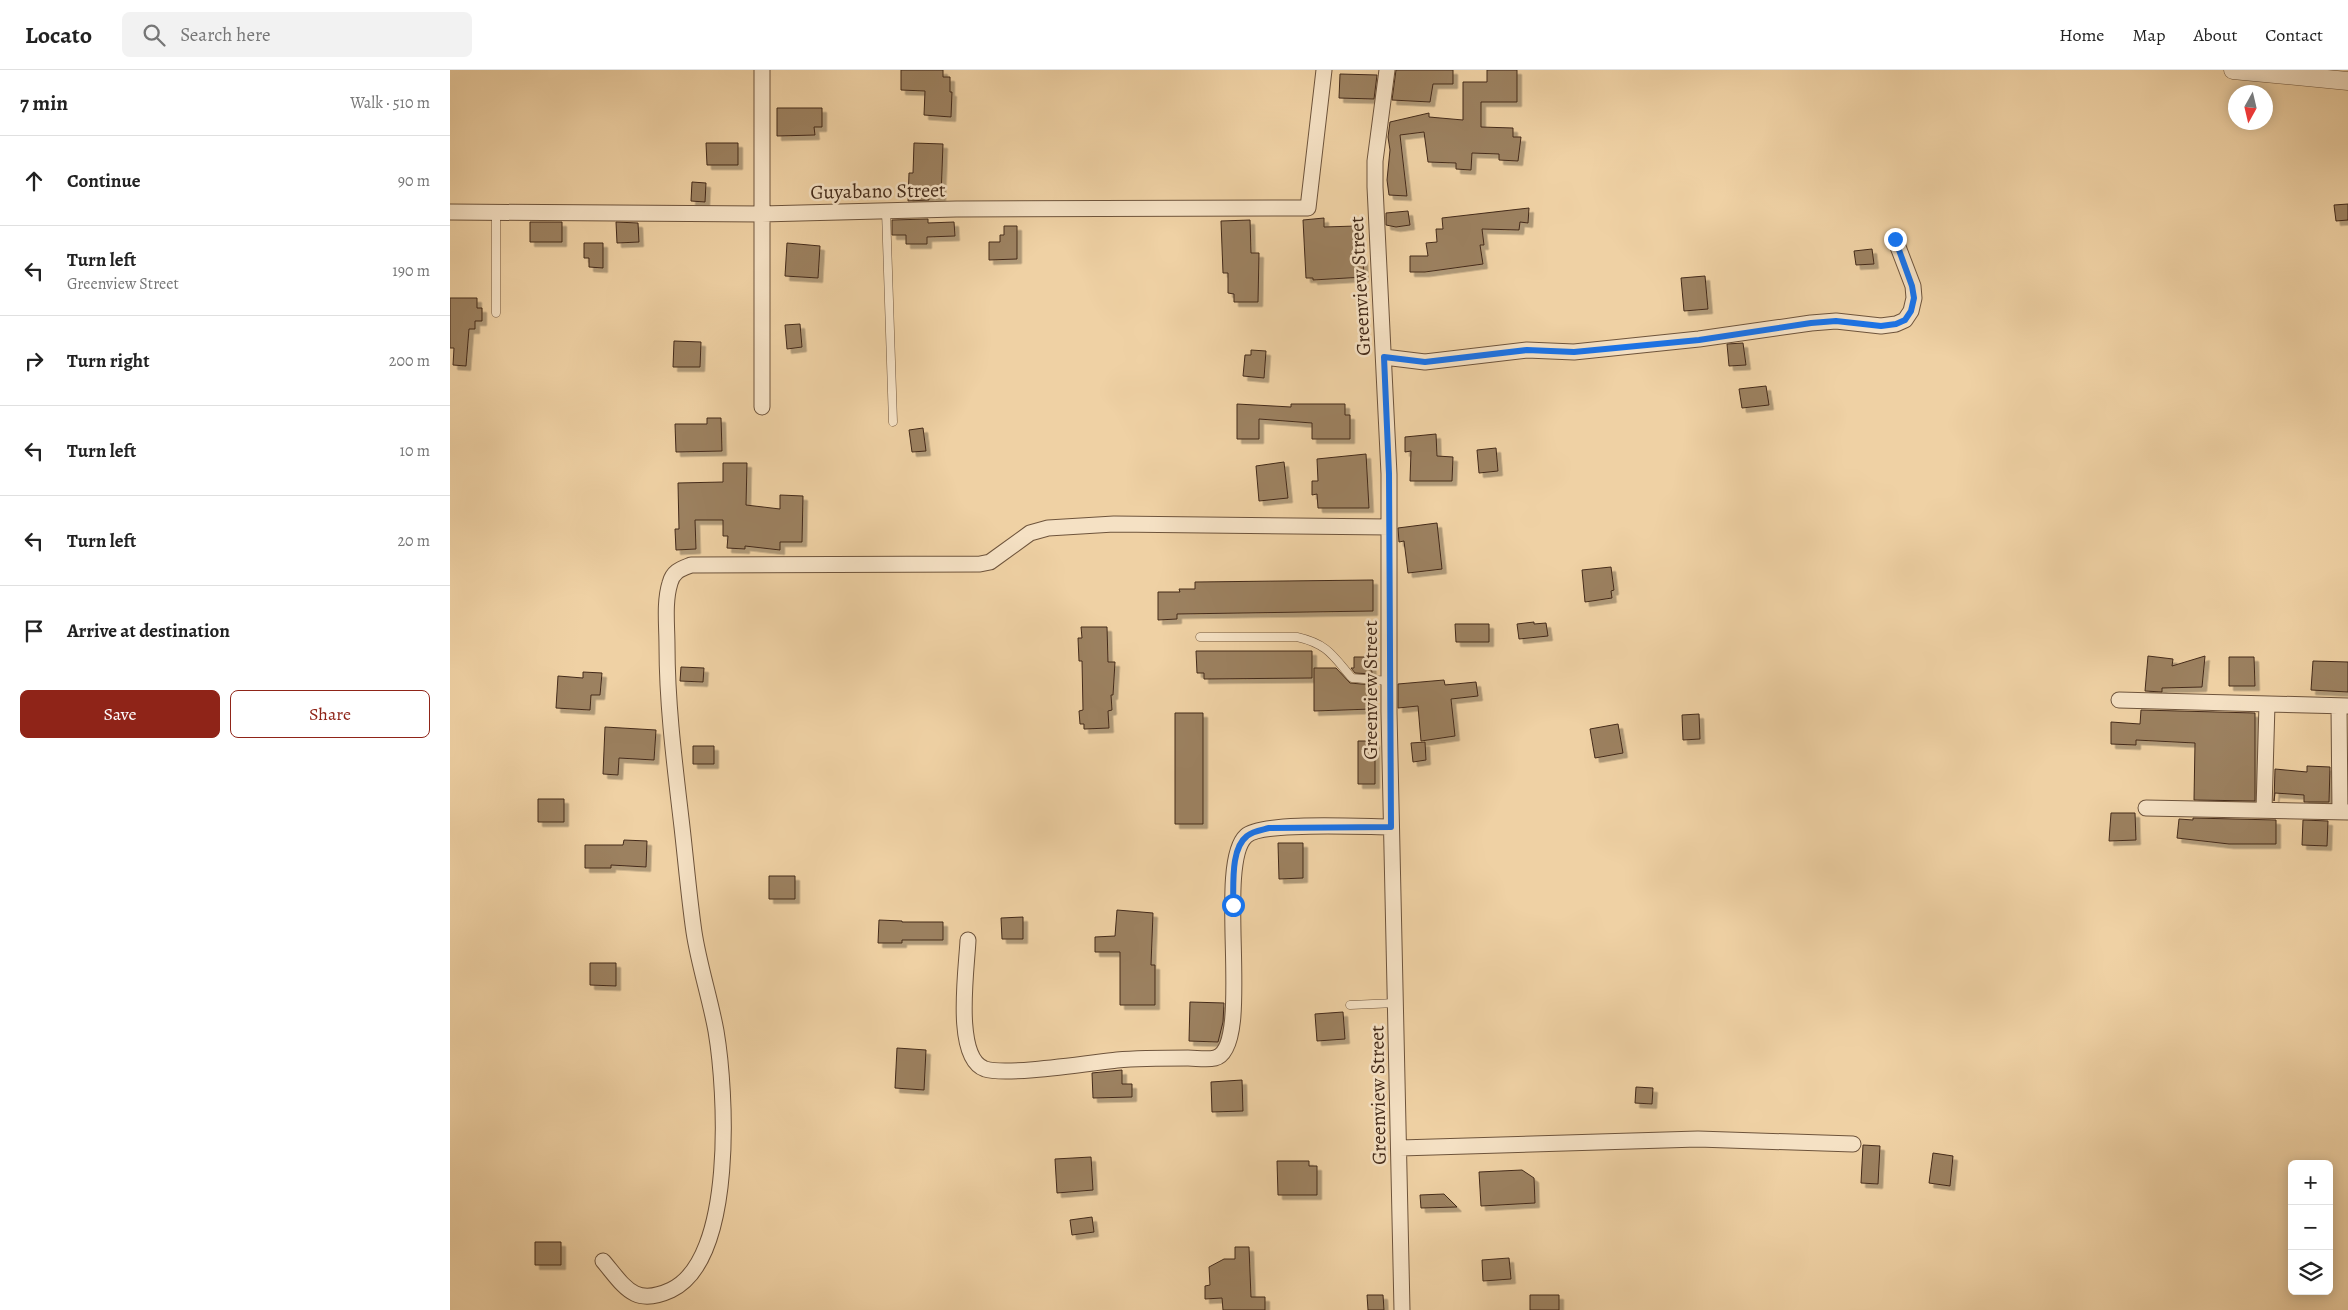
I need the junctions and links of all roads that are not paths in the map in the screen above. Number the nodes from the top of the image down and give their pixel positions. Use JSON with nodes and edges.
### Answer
{"nodes":[{"id":1,"x":762,"y":70,"type":"edge"},
{"id":2,"x":1324,"y":70,"type":"edge"},
{"id":3,"x":1387,"y":70,"type":"edge"},
{"id":4,"x":2233,"y":70,"type":"edge"},
{"id":5,"x":2348,"y":81,"type":"edge"},
{"id":6,"x":886,"y":211,"type":"junction"},
{"id":7,"x":450,"y":212,"type":"edge"},
{"id":8,"x":496,"y":212,"type":"junction"},
{"id":9,"x":761,"y":214,"type":"junction"},
{"id":10,"x":1895,"y":239,"type":"dead end"},
{"id":11,"x":496,"y":313,"type":"dead end"},
{"id":12,"x":1384,"y":357,"type":"junction"},
{"id":13,"x":762,"y":407,"type":"dead end"},
{"id":14,"x":893,"y":422,"type":"dead end"},
{"id":15,"x":1389,"y":527,"type":"junction"},
{"id":16,"x":1200,"y":637,"type":"dead end"},
{"id":17,"x":1389,"y":681,"type":"junction"},
{"id":18,"x":2119,"y":700,"type":"dead end"},
{"id":19,"x":2267,"y":704,"type":"junction"},
{"id":20,"x":2343,"y":706,"type":"edge"},
{"id":21,"x":2146,"y":808,"type":"dead end"},
{"id":22,"x":2264,"y":810,"type":"junction"},
{"id":23,"x":2344,"y":812,"type":"edge"},
{"id":24,"x":1391,"y":827,"type":"junction"},
{"id":25,"x":968,"y":940,"type":"dead end"},
{"id":26,"x":1396,"y":1003,"type":"junction"},
{"id":27,"x":1350,"y":1005,"type":"dead end"},
{"id":28,"x":1853,"y":1144,"type":"dead end"},
{"id":29,"x":1400,"y":1148,"type":"junction"},
{"id":30,"x":603,"y":1261,"type":"dead end"},
{"id":31,"x":1402,"y":1310,"type":"edge"}],
"edges":[{"from":1,"to":9,"type":"street"},
{"from":2,"to":6,"type":"street","name":"Guyabano Street"},
{"from":3,"to":12,"type":"street","name":"Greenview Street"},
{"from":4,"to":5,"type":"street"},
{"from":6,"to":9,"type":"street","name":"Guyabano Street"},
{"from":6,"to":14,"type":"lane"},
{"from":7,"to":8,"type":"street","name":"Guyabano Street"},
{"from":8,"to":9,"type":"street","name":"Guyabano Street"},
{"from":8,"to":11,"type":"lane"},
{"from":9,"to":13,"type":"street"},
{"from":10,"to":12,"type":"street"},
{"from":12,"to":15,"type":"street","name":"Greenview Street"},
{"from":15,"to":17,"type":"street","name":"Greenview Street"},
{"from":15,"to":30,"type":"street"},
{"from":16,"to":17,"type":"lane"},
{"from":17,"to":24,"type":"street","name":"Greenview Street"},
{"from":18,"to":19,"type":"street"},
{"from":19,"to":20,"type":"street"},
{"from":19,"to":22,"type":"street"},
{"from":20,"to":23,"type":"street"},
{"from":21,"to":22,"type":"street"},
{"from":22,"to":23,"type":"street"},
{"from":24,"to":25,"type":"street"},
{"from":24,"to":26,"type":"street","name":"Greenview Street"},
{"from":26,"to":27,"type":"lane"},
{"from":26,"to":29,"type":"street","name":"Greenview Street"},
{"from":28,"to":29,"type":"street"},
{"from":29,"to":31,"type":"street","name":"Greenview Street"}]}
